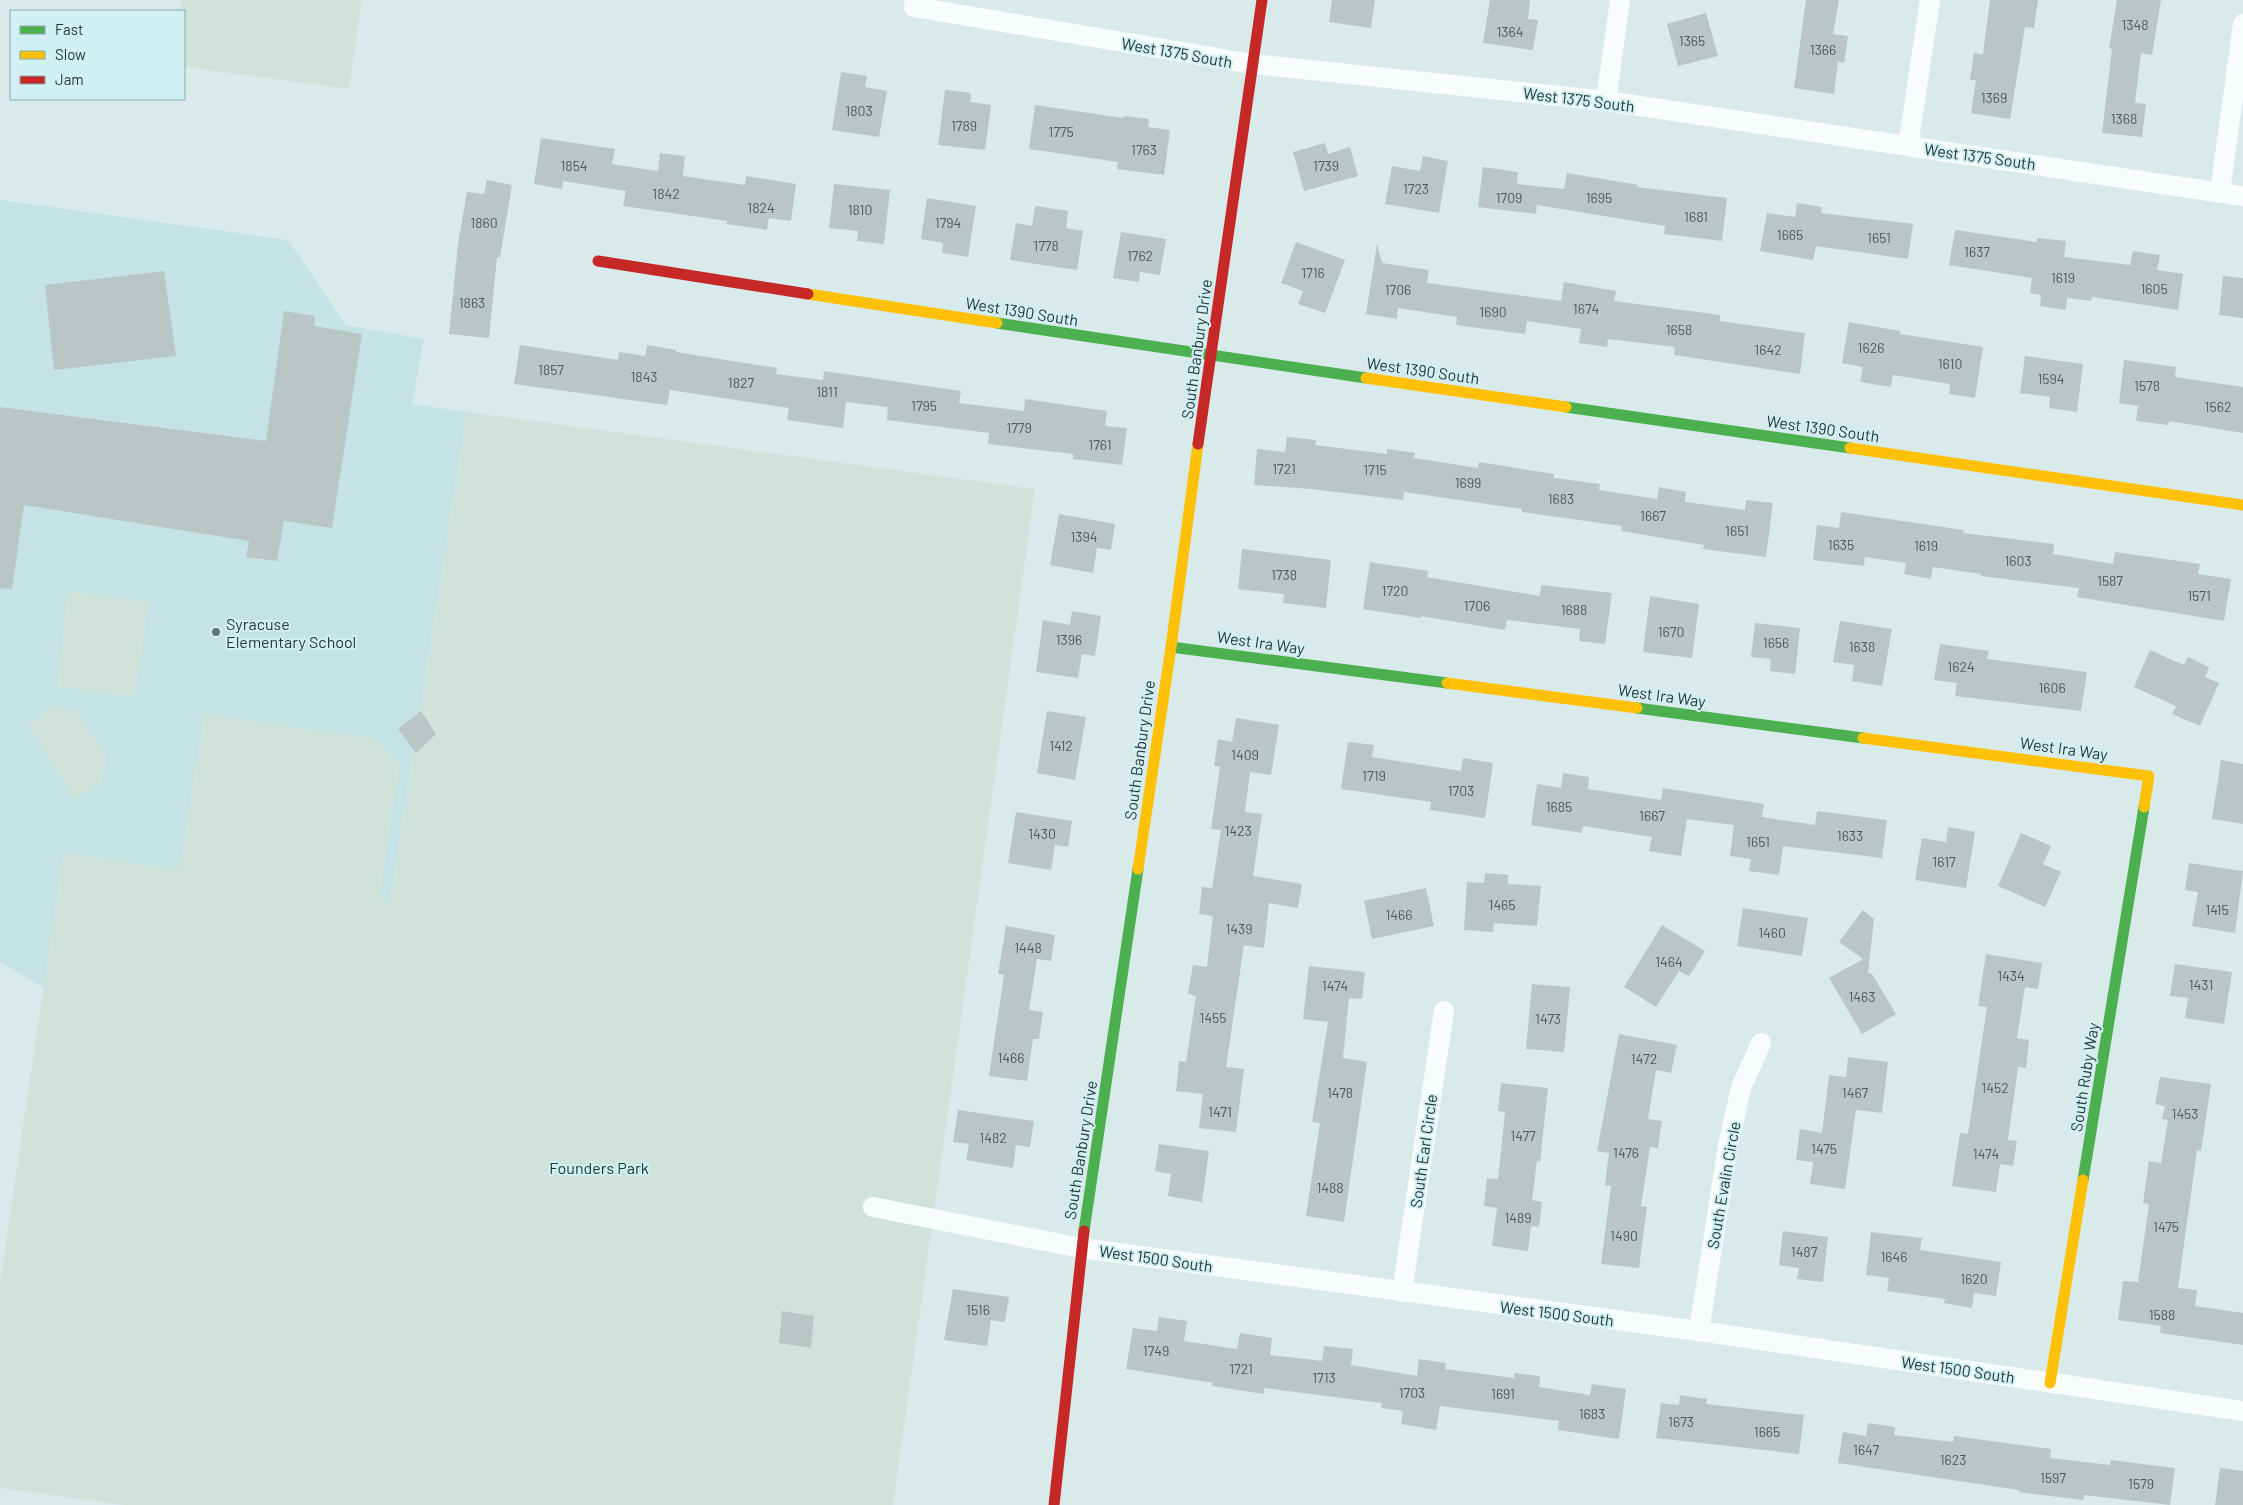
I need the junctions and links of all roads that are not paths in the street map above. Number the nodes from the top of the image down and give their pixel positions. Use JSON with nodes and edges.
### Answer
{"nodes":[{"id":1,"x":1262,"y":0,"type":"edge"},
{"id":2,"x":1620,"y":0,"type":"edge"},
{"id":3,"x":1930,"y":0,"type":"edge"},
{"id":4,"x":914,"y":4,"type":"edge"},
{"id":5,"x":2243,"y":24,"type":"edge"},
{"id":6,"x":1252,"y":64,"type":"junction"},
{"id":7,"x":1606,"y":101,"type":"junction"},
{"id":8,"x":1908,"y":146,"type":"junction"},
{"id":9,"x":2220,"y":192,"type":"junction"},
{"id":10,"x":2243,"y":196,"type":"edge"},
{"id":11,"x":598,"y":261,"type":"dead end"},
{"id":12,"x":1210,"y":356,"type":"junction"},
{"id":13,"x":2243,"y":505,"type":"edge"},
{"id":14,"x":1171,"y":647,"type":"junction"},
{"id":15,"x":2149,"y":776,"type":"joint"},
{"id":16,"x":1444,"y":1011,"type":"dead end"},
{"id":17,"x":1761,"y":1043,"type":"dead end"},
{"id":18,"x":873,"y":1207,"type":"dead end"},
{"id":19,"x":1081,"y":1248,"type":"junction"},
{"id":20,"x":1402,"y":1292,"type":"junction"},
{"id":21,"x":1699,"y":1331,"type":"junction"},
{"id":22,"x":2050,"y":1383,"type":"junction"},
{"id":23,"x":2243,"y":1411,"type":"edge"},
{"id":24,"x":1054,"y":1505,"type":"edge"}],
"edges":[{"from":1,"to":6,"type":"street","name":"South Banbury Drive"},
{"from":2,"to":7,"type":"street"},
{"from":3,"to":8,"type":"street"},
{"from":4,"to":6,"type":"street","name":"West 1375 South"},
{"from":5,"to":9,"type":"street"},
{"from":6,"to":7,"type":"street","name":"West 1375 South"},
{"from":6,"to":12,"type":"street","name":"South Banbury Drive"},
{"from":7,"to":8,"type":"street","name":"West 1375 South"},
{"from":8,"to":9,"type":"street","name":"West 1375 South"},
{"from":9,"to":10,"type":"street","name":"West 1375 South"},
{"from":11,"to":12,"type":"street","name":"West 1390 South"},
{"from":12,"to":13,"type":"street","name":"West 1390 South"},
{"from":12,"to":14,"type":"street","name":"South Banbury Drive"},
{"from":14,"to":15,"type":"street","name":"West Ira Way"},
{"from":14,"to":19,"type":"street","name":"South Banbury Drive"},
{"from":15,"to":22,"type":"street","name":"South Ruby Way"},
{"from":16,"to":20,"type":"street","name":"South Earl Circle"},
{"from":17,"to":21,"type":"street","name":"South Evalin Circle"},
{"from":18,"to":19,"type":"street","name":"West 1500 South"},
{"from":19,"to":20,"type":"street","name":"West 1500 South"},
{"from":19,"to":24,"type":"street","name":"South Banbury Drive"},
{"from":20,"to":21,"type":"street","name":"West 1500 South"},
{"from":21,"to":22,"type":"street","name":"West 1500 South"},
{"from":22,"to":23,"type":"street","name":"West 1500 South"}]}
